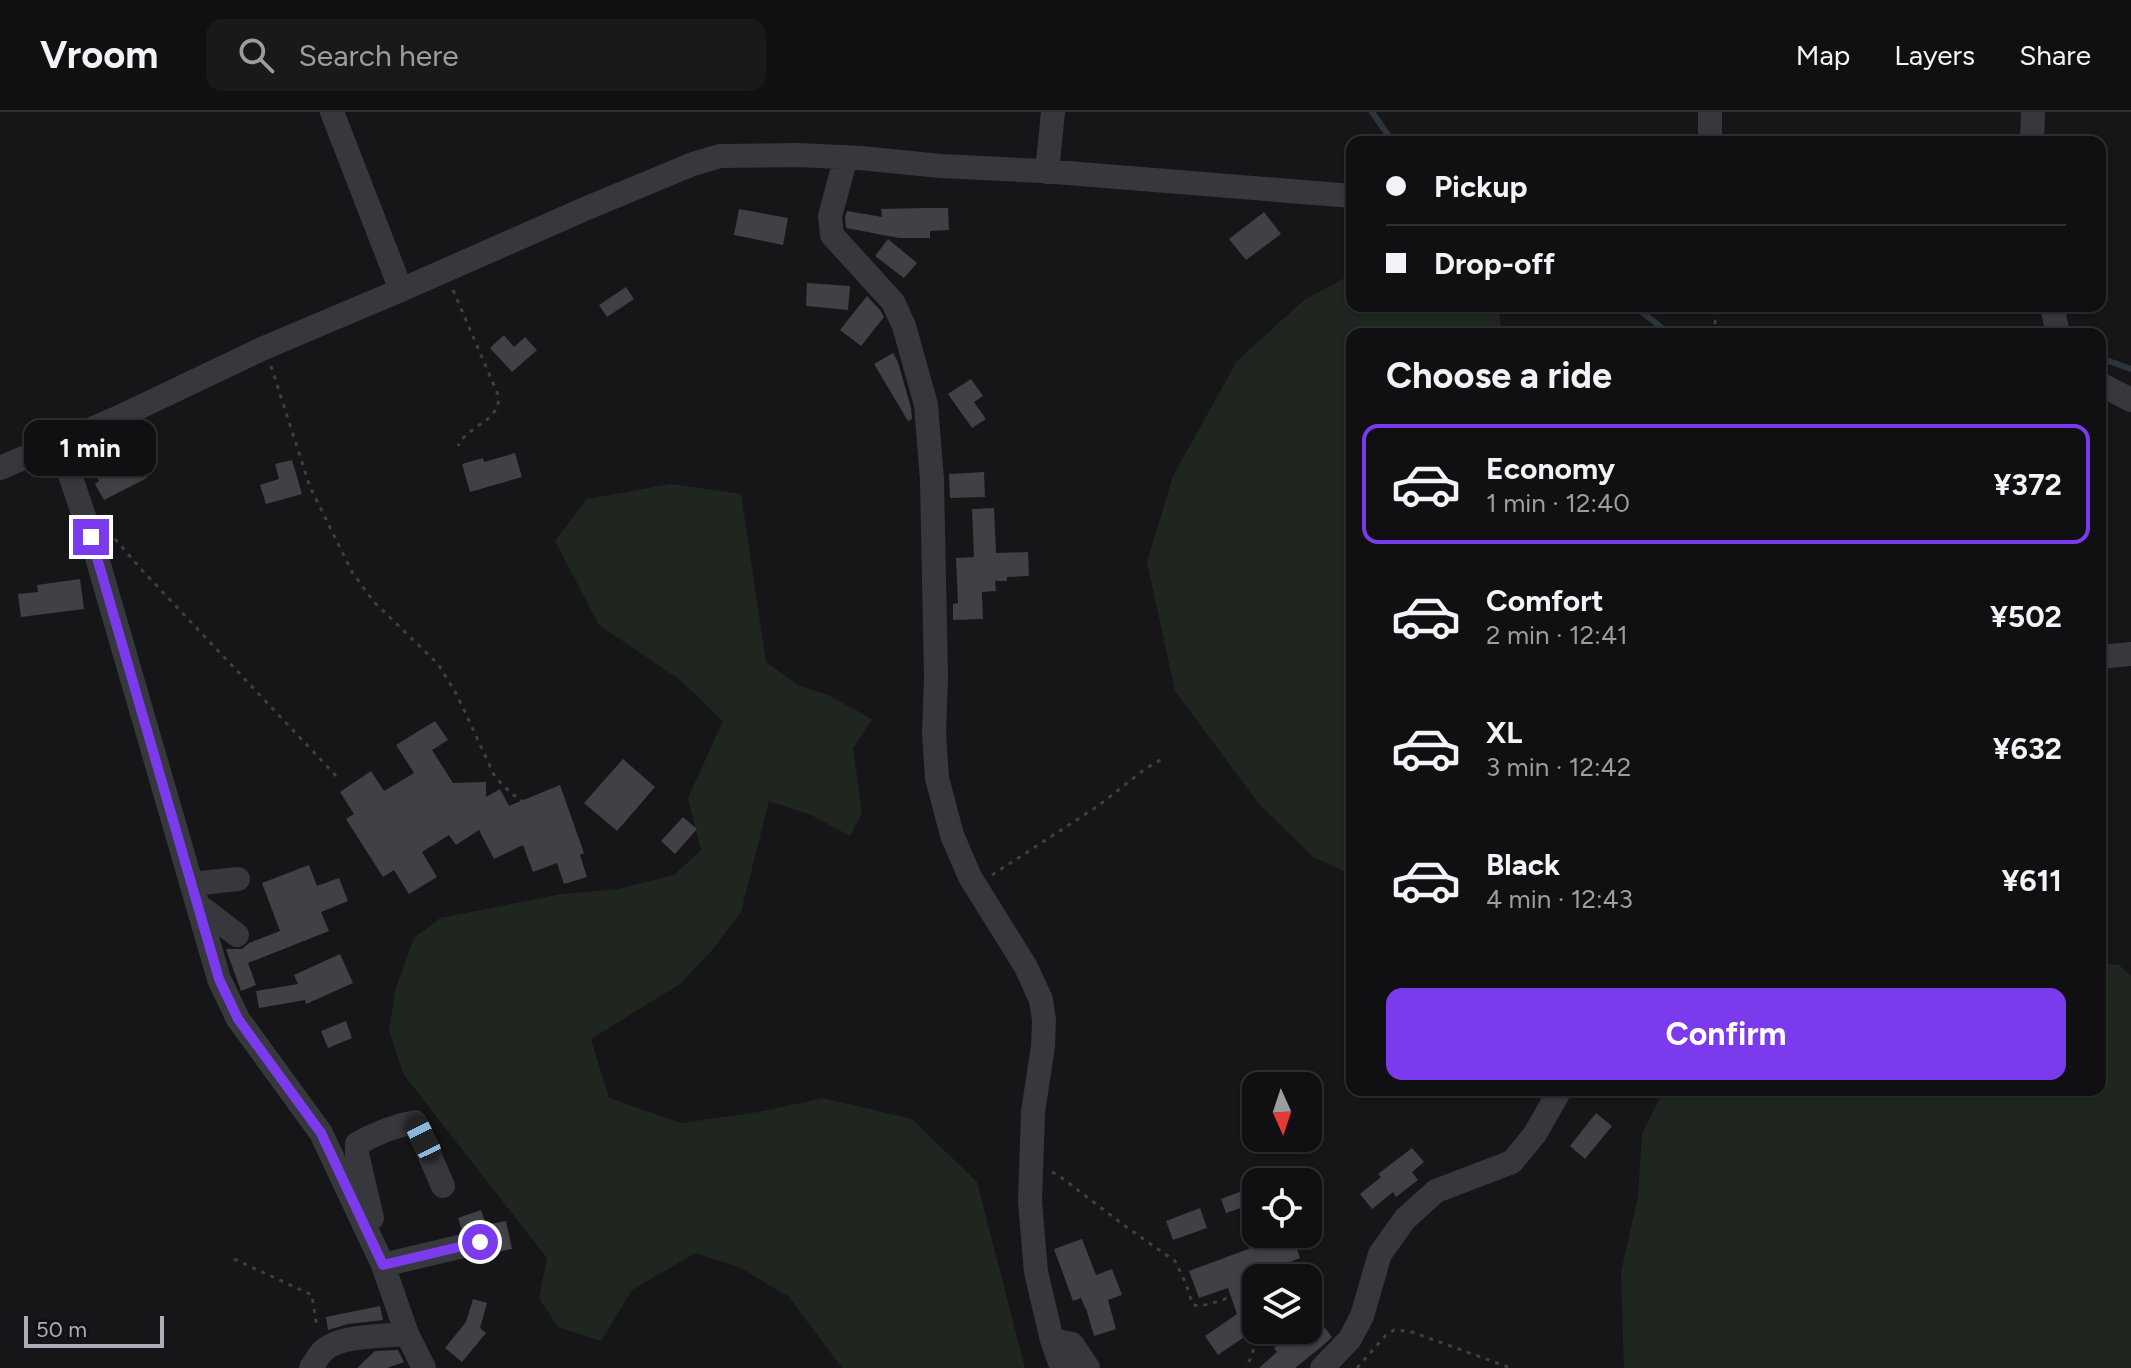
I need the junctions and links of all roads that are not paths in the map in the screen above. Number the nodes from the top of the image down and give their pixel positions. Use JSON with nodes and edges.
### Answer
{"nodes":[{"id":1,"x":332,"y":112,"type":"edge"},
{"id":2,"x":1053,"y":112,"type":"edge"},
{"id":3,"x":1710,"y":112,"type":"edge"},
{"id":4,"x":1710,"y":136,"type":"edge"},
{"id":5,"x":846,"y":157,"type":"junction"},
{"id":6,"x":1047,"y":172,"type":"junction"},
{"id":7,"x":1346,"y":196,"type":"edge"},
{"id":8,"x":401,"y":290,"type":"junction"},
{"id":9,"x":2106,"y":387,"type":"edge"},
{"id":10,"x":2131,"y":400,"type":"edge"},
{"id":11,"x":59,"y":442,"type":"junction"},
{"id":12,"x":0,"y":468,"type":"edge"},
{"id":13,"x":2131,"y":654,"type":"edge"},
{"id":14,"x":2106,"y":656,"type":"edge"},
{"id":15,"x":238,"y":879,"type":"dead end"},
{"id":16,"x":195,"y":895,"type":"junction"},
{"id":17,"x":237,"y":935,"type":"dead end"},
{"id":18,"x":1557,"y":1096,"type":"edge"},
{"id":19,"x":443,"y":1186,"type":"dead end"},
{"id":20,"x":367,"y":1232,"type":"junction"},
{"id":21,"x":480,"y":1242,"type":"dead end"},
{"id":22,"x":383,"y":1265,"type":"junction"},
{"id":23,"x":407,"y":1334,"type":"junction"},
{"id":24,"x":1052,"y":1340,"type":"junction"},
{"id":25,"x":316,"y":1360,"type":"edge"},
{"id":26,"x":418,"y":1365,"type":"edge"},
{"id":27,"x":1062,"y":1368,"type":"edge"},
{"id":28,"x":1088,"y":1368,"type":"edge"},
{"id":29,"x":1322,"y":1368,"type":"edge"}],
"edges":[{"from":1,"to":8,"type":"street"},
{"from":2,"to":6,"type":"street"},
{"from":3,"to":4,"type":"street"},
{"from":5,"to":6,"type":"street"},
{"from":5,"to":8,"type":"street"},
{"from":5,"to":24,"type":"street"},
{"from":6,"to":7,"type":"street"},
{"from":8,"to":11,"type":"street"},
{"from":9,"to":10,"type":"street"},
{"from":11,"to":12,"type":"street"},
{"from":11,"to":16,"type":"street"},
{"from":13,"to":14,"type":"street"},
{"from":15,"to":16,"type":"street"},
{"from":16,"to":17,"type":"street"},
{"from":16,"to":20,"type":"street"},
{"from":18,"to":29,"type":"street"},
{"from":19,"to":20,"type":"street"},
{"from":20,"to":22,"type":"street"},
{"from":21,"to":22,"type":"street"},
{"from":22,"to":23,"type":"street"},
{"from":23,"to":25,"type":"street"},
{"from":23,"to":26,"type":"street"},
{"from":24,"to":27,"type":"street"},
{"from":24,"to":28,"type":"street"}]}
